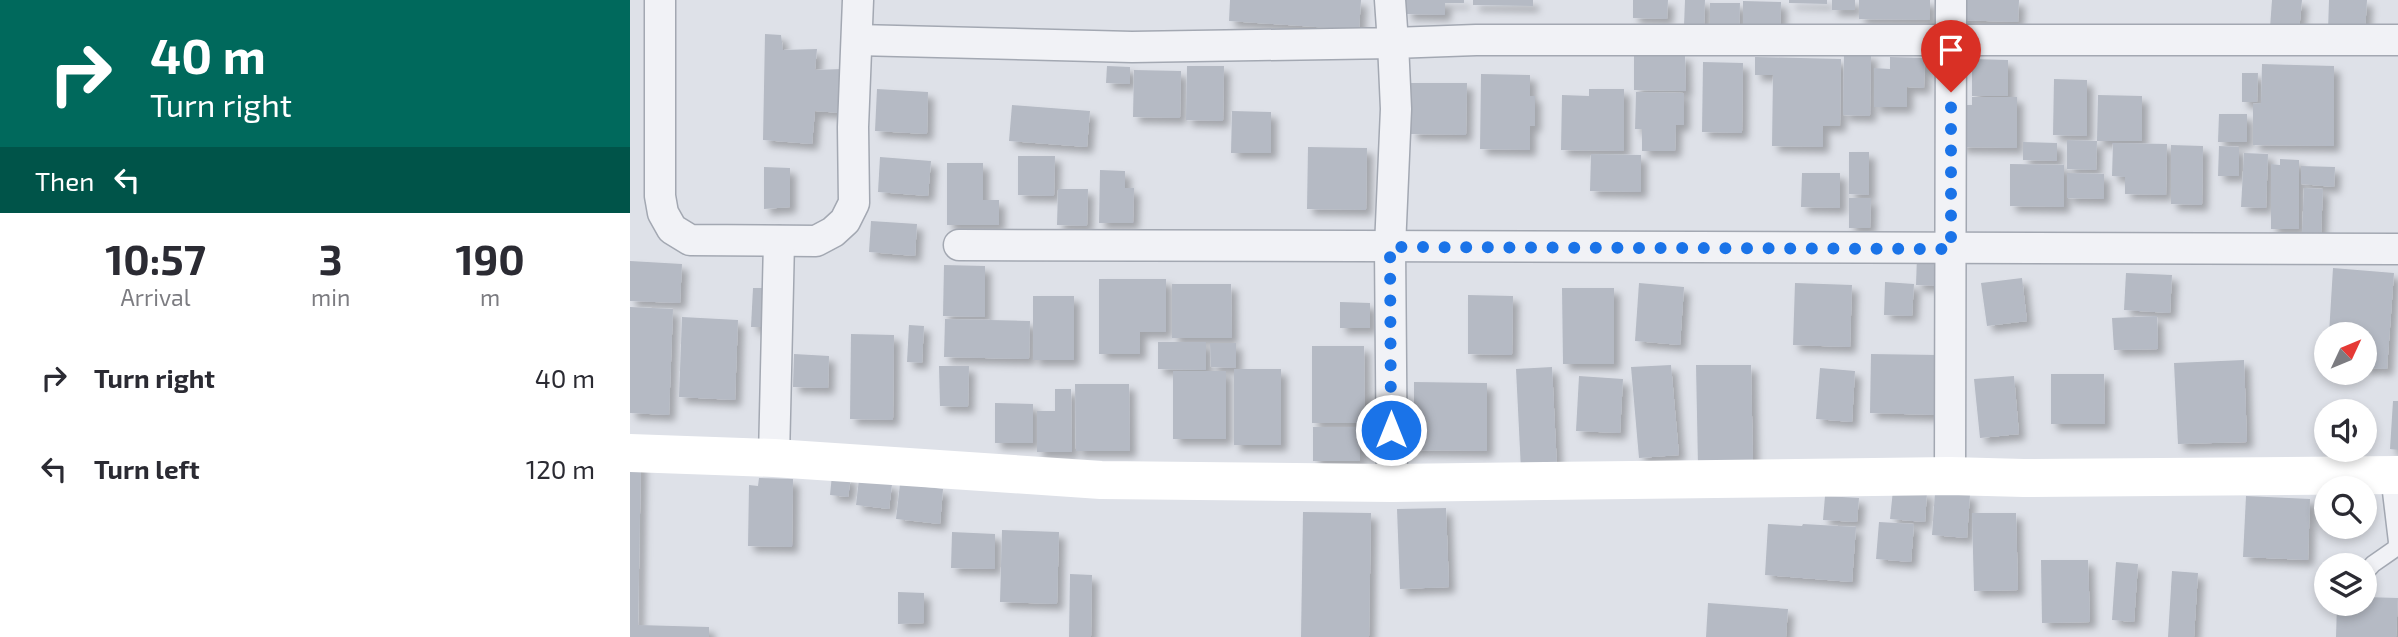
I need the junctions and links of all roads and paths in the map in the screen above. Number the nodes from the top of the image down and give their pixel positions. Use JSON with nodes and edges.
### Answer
{"nodes":[{"id":1,"x":660,"y":0,"type":"edge"},
{"id":2,"x":858,"y":0,"type":"edge"},
{"id":3,"x":1390,"y":0,"type":"edge"},
{"id":4,"x":1951,"y":0,"type":"edge"},
{"id":5,"x":1952,"y":39,"type":"junction"},
{"id":6,"x":857,"y":40,"type":"junction"},
{"id":7,"x":2398,"y":40,"type":"edge"},
{"id":8,"x":1394,"y":43,"type":"junction"},
{"id":9,"x":779,"y":241,"type":"junction"},
{"id":10,"x":960,"y":245,"type":"dead end"},
{"id":11,"x":1390,"y":247,"type":"junction"},
{"id":12,"x":2398,"y":248,"type":"edge"},
{"id":13,"x":1951,"y":249,"type":"junction"},
{"id":14,"x":630,"y":453,"type":"edge"},
{"id":15,"x":774,"y":458,"type":"junction"},
{"id":16,"x":2393,"y":475,"type":"edge"},
{"id":17,"x":1950,"y":476,"type":"junction"},
{"id":18,"x":1392,"y":482,"type":"junction"},
{"id":19,"x":2377,"y":561,"type":"edge"}],
"edges":[{"from":1,"to":9,"type":"street"},
{"from":2,"to":6,"type":"street"},
{"from":3,"to":8,"type":"street"},
{"from":4,"to":5,"type":"street"},
{"from":5,"to":7,"type":"street"},
{"from":5,"to":8,"type":"street"},
{"from":5,"to":13,"type":"street"},
{"from":6,"to":8,"type":"street"},
{"from":6,"to":9,"type":"street"},
{"from":8,"to":11,"type":"street"},
{"from":9,"to":15,"type":"street"},
{"from":10,"to":11,"type":"street"},
{"from":11,"to":13,"type":"street"},
{"from":11,"to":18,"type":"street"},
{"from":12,"to":13,"type":"street"},
{"from":13,"to":17,"type":"street"},
{"from":14,"to":15,"type":"street"},
{"from":15,"to":18,"type":"street"},
{"from":16,"to":17,"type":"street"},
{"from":16,"to":19,"type":"lane"},
{"from":17,"to":18,"type":"street"}]}
